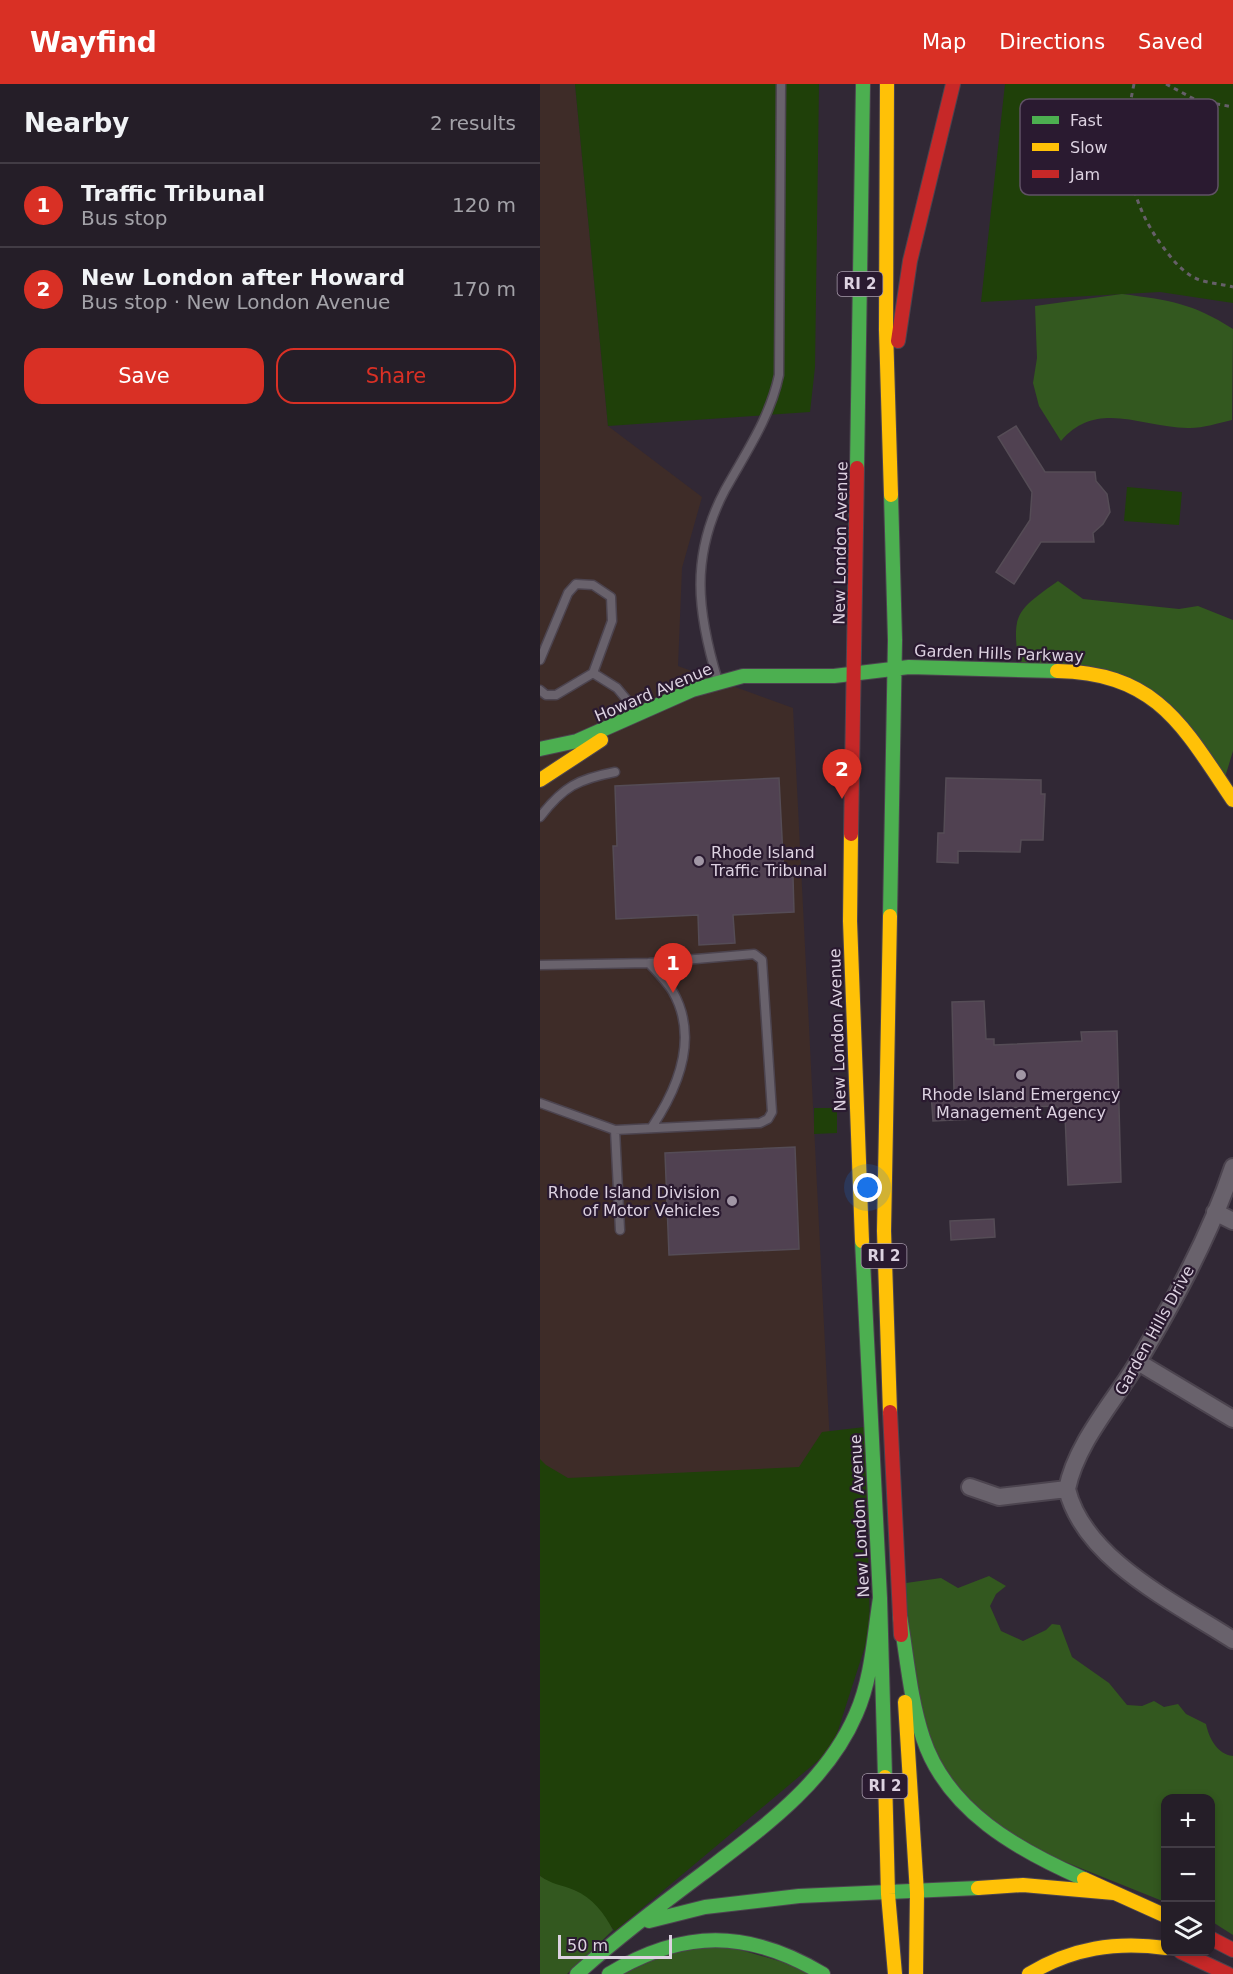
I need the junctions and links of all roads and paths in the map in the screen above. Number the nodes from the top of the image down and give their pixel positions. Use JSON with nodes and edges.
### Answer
{"nodes":[{"id":1,"x":782,"y":84,"type":"edge"},
{"id":2,"x":863,"y":84,"type":"edge"},
{"id":3,"x":886,"y":84,"type":"edge"},
{"id":4,"x":953,"y":84,"type":"edge"},
{"id":5,"x":1134,"y":84,"type":"edge"},
{"id":6,"x":1166,"y":84,"type":"edge"},
{"id":7,"x":1131,"y":99,"type":"edge"},
{"id":8,"x":1194,"y":99,"type":"edge"},
{"id":9,"x":1218,"y":104,"type":"edge"},
{"id":10,"x":1233,"y":107,"type":"edge"},
{"id":11,"x":1135,"y":195,"type":"edge"},
{"id":12,"x":1233,"y":287,"type":"edge"},
{"id":13,"x":887,"y":412,"type":"junction"},
{"id":14,"x":540,"y":660,"type":"edge"},
{"id":15,"x":893,"y":668,"type":"junction"},
{"id":16,"x":593,"y":673,"type":"junction"},
{"id":17,"x":853,"y":674,"type":"junction"},
{"id":18,"x":718,"y":681,"type":"junction"},
{"id":19,"x":540,"y":690,"type":"edge"},
{"id":20,"x":639,"y":714,"type":"junction"},
{"id":21,"x":623,"y":722,"type":"junction"},
{"id":22,"x":540,"y":749,"type":"edge"},
{"id":23,"x":615,"y":772,"type":"dead end"},
{"id":24,"x":540,"y":780,"type":"edge"},
{"id":25,"x":1233,"y":800,"type":"edge"},
{"id":26,"x":540,"y":817,"type":"edge"},
{"id":27,"x":649,"y":963,"type":"junction"},
{"id":28,"x":540,"y":965,"type":"edge"},
{"id":29,"x":540,"y":1103,"type":"edge"},
{"id":30,"x":652,"y":1127,"type":"junction"},
{"id":31,"x":615,"y":1130,"type":"junction"},
{"id":32,"x":1233,"y":1167,"type":"edge"},
{"id":33,"x":1215,"y":1212,"type":"junction"},
{"id":34,"x":1233,"y":1221,"type":"edge"},
{"id":35,"x":620,"y":1230,"type":"dead end"},
{"id":36,"x":1138,"y":1362,"type":"junction"},
{"id":37,"x":1233,"y":1419,"type":"edge"},
{"id":38,"x":970,"y":1487,"type":"dead end"},
{"id":39,"x":1066,"y":1489,"type":"junction"},
{"id":40,"x":880,"y":1598,"type":"junction"},
{"id":41,"x":900,"y":1617,"type":"junction"},
{"id":42,"x":1233,"y":1640,"type":"edge"},
{"id":43,"x":888,"y":1893,"type":"junction"},
{"id":44,"x":917,"y":1893,"type":"junction"},
{"id":45,"x":1114,"y":1893,"type":"junction"},
{"id":46,"x":1161,"y":1914,"type":"edge"},
{"id":47,"x":639,"y":1923,"type":"junction"},
{"id":48,"x":1215,"y":1941,"type":"edge"},
{"id":49,"x":1161,"y":1947,"type":"edge"},
{"id":50,"x":1233,"y":1950,"type":"edge"},
{"id":51,"x":1190,"y":1956,"type":"edge"},
{"id":52,"x":577,"y":1974,"type":"edge"},
{"id":53,"x":609,"y":1974,"type":"edge"},
{"id":54,"x":823,"y":1974,"type":"edge"},
{"id":55,"x":895,"y":1974,"type":"edge"},
{"id":56,"x":916,"y":1974,"type":"edge"},
{"id":57,"x":1029,"y":1974,"type":"edge"},
{"id":58,"x":1228,"y":1974,"type":"edge"}],
"edges":[{"from":1,"to":18,"type":"lane"},
{"from":2,"to":17,"type":"main road","name":"New London Avenue","number":"RI 2"},
{"from":3,"to":13,"type":"main road","number":"RI 2"},
{"from":4,"to":13,"type":"main road"},
{"from":5,"to":7,"type":"path"},
{"from":6,"to":8,"type":"path"},
{"from":9,"to":10,"type":"path"},
{"from":11,"to":12,"type":"path"},
{"from":13,"to":15,"type":"main road","number":"RI 2"},
{"from":14,"to":16,"type":"lane"},
{"from":15,"to":17,"type":"main road","name":"Garden Hills Parkway"},
{"from":15,"to":25,"type":"main road","name":"Garden Hills Parkway"},
{"from":15,"to":41,"type":"main road","number":"RI 2"},
{"from":16,"to":19,"type":"lane"},
{"from":16,"to":20,"type":"lane"},
{"from":17,"to":18,"type":"main road","name":"Howard Avenue"},
{"from":17,"to":40,"type":"main road","name":"New London Avenue","number":"RI 2"},
{"from":18,"to":20,"type":"main road","name":"Howard Avenue"},
{"from":20,"to":21,"type":"main road","name":"Howard Avenue"},
{"from":21,"to":22,"type":"main road","name":"Howard Avenue"},
{"from":21,"to":24,"type":"main road"},
{"from":23,"to":26,"type":"lane"},
{"from":27,"to":28,"type":"lane"},
{"from":27,"to":30,"type":"lane"},
{"from":27,"to":30,"type":"lane"},
{"from":29,"to":31,"type":"lane"},
{"from":30,"to":31,"type":"lane"},
{"from":31,"to":35,"type":"lane"},
{"from":32,"to":33,"type":"street","name":"Garden Hills Drive"},
{"from":33,"to":34,"type":"street"},
{"from":33,"to":36,"type":"street","name":"Garden Hills Drive"},
{"from":36,"to":37,"type":"street"},
{"from":36,"to":39,"type":"street","name":"Garden Hills Drive"},
{"from":38,"to":39,"type":"street"},
{"from":39,"to":42,"type":"street"},
{"from":40,"to":43,"type":"main road","name":"New London Avenue","number":"RI 2"},
{"from":40,"to":47,"type":"main road"},
{"from":41,"to":44,"type":"main road","number":"RI 2"},
{"from":41,"to":45,"type":"main road"},
{"from":43,"to":44,"type":"main road"},
{"from":43,"to":47,"type":"main road"},
{"from":43,"to":55,"type":"main road","name":"New London Avenue","number":"RI 2"},
{"from":44,"to":45,"type":"main road"},
{"from":44,"to":56,"type":"main road","number":"RI 2"},
{"from":45,"to":46,"type":"main road"},
{"from":47,"to":52,"type":"main road"},
{"from":48,"to":50,"type":"main road"},
{"from":49,"to":57,"type":"main road"},
{"from":51,"to":58,"type":"main road"},
{"from":53,"to":54,"type":"main road"}]}
